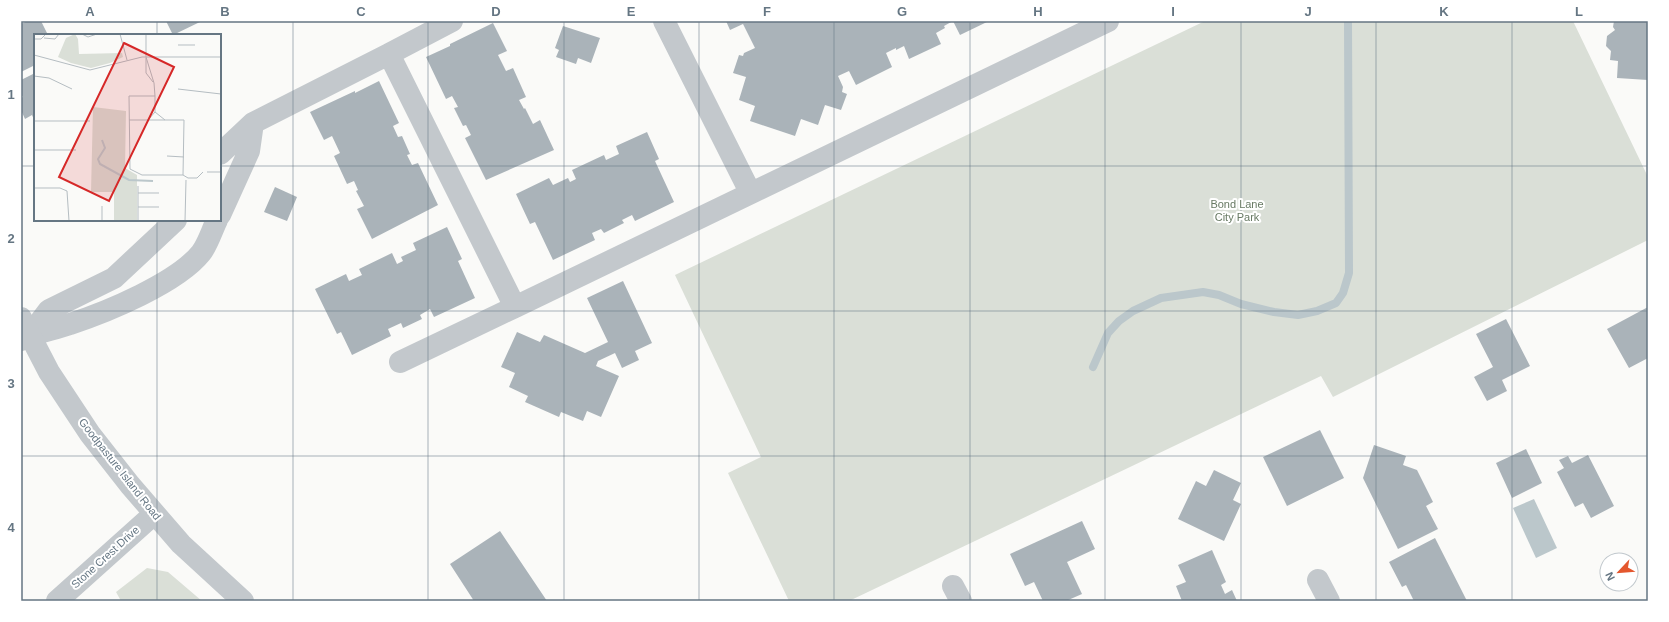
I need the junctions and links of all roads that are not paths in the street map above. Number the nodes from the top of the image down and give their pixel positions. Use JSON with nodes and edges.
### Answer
{"nodes":[{"id":1,"x":452,"y":21,"type":"edge"},
{"id":2,"x":664,"y":21,"type":"edge"},
{"id":3,"x":1108,"y":21,"type":"edge"},
{"id":4,"x":389,"y":54,"type":"junction"},
{"id":5,"x":253,"y":123,"type":"junction"},
{"id":6,"x":221,"y":153,"type":"edge"},
{"id":7,"x":750,"y":192,"type":"junction"},
{"id":8,"x":221,"y":213,"type":"edge"},
{"id":9,"x":175,"y":221,"type":"edge"},
{"id":10,"x":217,"y":221,"type":"edge"},
{"id":11,"x":515,"y":306,"type":"junction"},
{"id":12,"x":24,"y":331,"type":"edge"},
{"id":13,"x":400,"y":362,"type":"dead end"},
{"id":14,"x":154,"y":514,"type":"junction"},
{"id":15,"x":1318,"y":580,"type":"dead end"},
{"id":16,"x":57,"y":601,"type":"edge"},
{"id":17,"x":243,"y":601,"type":"edge"},
{"id":18,"x":1329,"y":601,"type":"edge"}],
"edges":[{"from":1,"to":4,"type":"street"},
{"from":2,"to":7,"type":"street"},
{"from":3,"to":7,"type":"street"},
{"from":4,"to":5,"type":"street"},
{"from":4,"to":11,"type":"street"},
{"from":5,"to":6,"type":"street"},
{"from":5,"to":8,"type":"street"},
{"from":7,"to":11,"type":"street"},
{"from":9,"to":12,"type":"street"},
{"from":10,"to":12,"type":"street"},
{"from":11,"to":13,"type":"street"},
{"from":12,"to":14,"type":"street","name":"Goodpasture Island Road"},
{"from":14,"to":16,"type":"street","name":"Stone Crest Drive"},
{"from":14,"to":17,"type":"street","name":"Goodpasture Island Road"},
{"from":15,"to":18,"type":"street"}]}
